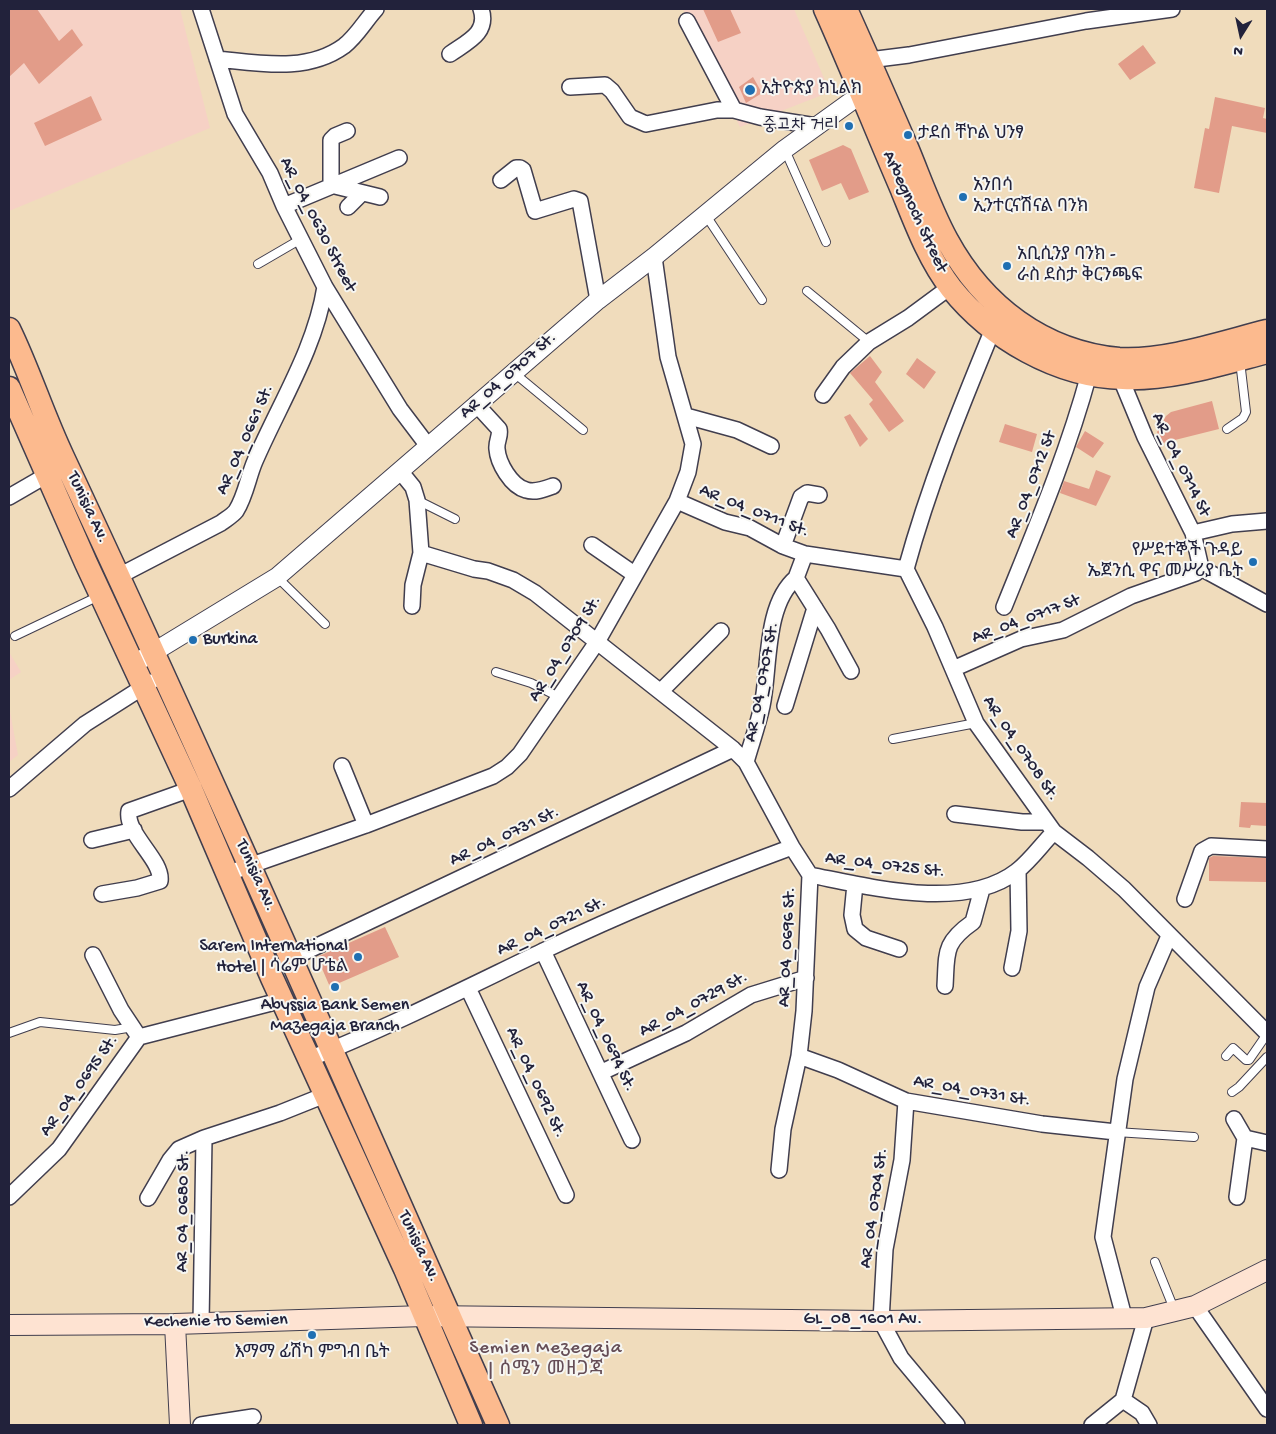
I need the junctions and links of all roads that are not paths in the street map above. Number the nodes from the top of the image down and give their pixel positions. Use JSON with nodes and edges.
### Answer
{"nodes":[{"id":1,"x":201,"y":9,"type":"edge"},
{"id":2,"x":481,"y":9,"type":"edge"},
{"id":3,"x":826,"y":9,"type":"edge"},
{"id":4,"x":846,"y":9,"type":"edge"},
{"id":5,"x":1172,"y":9,"type":"edge"},
{"id":6,"x":371,"y":11,"type":"edge"},
{"id":7,"x":687,"y":21,"type":"dead end"},
{"id":8,"x":450,"y":54,"type":"dead end"},
{"id":9,"x":217,"y":59,"type":"junction"},
{"id":10,"x":869,"y":60,"type":"junction"},
{"id":11,"x":570,"y":87,"type":"dead end"},
{"id":12,"x":870,"y":87,"type":"junction"},
{"id":13,"x":734,"y":110,"type":"junction"},
{"id":14,"x":816,"y":126,"type":"junction"},
{"id":15,"x":347,"y":131,"type":"dead end"},
{"id":16,"x":785,"y":148,"type":"junction"},
{"id":17,"x":399,"y":158,"type":"dead end"},
{"id":18,"x":501,"y":180,"type":"dead end"},
{"id":19,"x":331,"y":185,"type":"junction"},
{"id":20,"x":362,"y":193,"type":"junction"},
{"id":21,"x":380,"y":197,"type":"dead end"},
{"id":22,"x":284,"y":206,"type":"junction"},
{"id":23,"x":348,"y":206,"type":"dead end"},
{"id":24,"x":705,"y":214,"type":"junction"},
{"id":25,"x":301,"y":239,"type":"junction"},
{"id":26,"x":826,"y":242,"type":"dead end"},
{"id":27,"x":654,"y":257,"type":"junction"},
{"id":28,"x":258,"y":264,"type":"dead end"},
{"id":29,"x":325,"y":287,"type":"junction"},
{"id":30,"x":950,"y":287,"type":"junction"},
{"id":31,"x":807,"y":291,"type":"dead end"},
{"id":32,"x":598,"y":300,"type":"junction"},
{"id":33,"x":762,"y":300,"type":"dead end"},
{"id":34,"x":9,"y":329,"type":"edge"},
{"id":35,"x":992,"y":329,"type":"junction"},
{"id":36,"x":1267,"y":331,"type":"edge"},
{"id":37,"x":869,"y":342,"type":"junction"},
{"id":38,"x":1267,"y":352,"type":"edge"},
{"id":39,"x":1240,"y":359,"type":"junction"},
{"id":40,"x":513,"y":372,"type":"junction"},
{"id":41,"x":1089,"y":374,"type":"junction"},
{"id":42,"x":1121,"y":378,"type":"junction"},
{"id":43,"x":9,"y":388,"type":"edge"},
{"id":44,"x":823,"y":395,"type":"dead end"},
{"id":45,"x":476,"y":404,"type":"junction"},
{"id":46,"x":686,"y":416,"type":"junction"},
{"id":47,"x":1227,"y":429,"type":"dead end"},
{"id":48,"x":583,"y":430,"type":"dead end"},
{"id":49,"x":428,"y":446,"type":"junction"},
{"id":50,"x":771,"y":446,"type":"dead end"},
{"id":51,"x":400,"y":471,"type":"junction"},
{"id":52,"x":47,"y":475,"type":"junction"},
{"id":53,"x":553,"y":486,"type":"dead end"},
{"id":54,"x":819,"y":495,"type":"dead end"},
{"id":55,"x":9,"y":497,"type":"edge"},
{"id":56,"x":417,"y":500,"type":"junction"},
{"id":57,"x":677,"y":501,"type":"junction"},
{"id":58,"x":455,"y":518,"type":"dead end"},
{"id":59,"x":1267,"y":521,"type":"edge"},
{"id":60,"x":1193,"y":533,"type":"junction"},
{"id":61,"x":592,"y":545,"type":"dead end"},
{"id":62,"x":783,"y":546,"type":"junction"},
{"id":63,"x":421,"y":553,"type":"junction"},
{"id":64,"x":804,"y":554,"type":"junction"},
{"id":65,"x":906,"y":569,"type":"junction"},
{"id":66,"x":1198,"y":571,"type":"junction"},
{"id":67,"x":634,"y":574,"type":"junction"},
{"id":68,"x":119,"y":576,"type":"junction"},
{"id":69,"x":276,"y":577,"type":"junction"},
{"id":70,"x":796,"y":578,"type":"junction"},
{"id":71,"x":101,"y":596,"type":"junction"},
{"id":72,"x":1267,"y":604,"type":"edge"},
{"id":73,"x":412,"y":606,"type":"dead end"},
{"id":74,"x":1004,"y":607,"type":"dead end"},
{"id":75,"x":815,"y":608,"type":"junction"},
{"id":76,"x":324,"y":624,"type":"dead end"},
{"id":77,"x":720,"y":631,"type":"dead end"},
{"id":78,"x":15,"y":636,"type":"dead end"},
{"id":79,"x":597,"y":642,"type":"junction"},
{"id":80,"x":154,"y":653,"type":"junction"},
{"id":81,"x":132,"y":664,"type":"junction"},
{"id":82,"x":953,"y":669,"type":"junction"},
{"id":83,"x":851,"y":671,"type":"dead end"},
{"id":84,"x":496,"y":672,"type":"dead end"},
{"id":85,"x":164,"y":675,"type":"junction"},
{"id":86,"x":142,"y":686,"type":"junction"},
{"id":87,"x":662,"y":690,"type":"junction"},
{"id":88,"x":559,"y":697,"type":"junction"},
{"id":89,"x":785,"y":706,"type":"dead end"},
{"id":90,"x":976,"y":723,"type":"junction"},
{"id":91,"x":893,"y":739,"type":"dead end"},
{"id":92,"x":733,"y":749,"type":"junction"},
{"id":93,"x":746,"y":762,"type":"junction"},
{"id":94,"x":342,"y":766,"type":"dead end"},
{"id":95,"x":9,"y":789,"type":"edge"},
{"id":96,"x":191,"y":789,"type":"junction"},
{"id":97,"x":955,"y":814,"type":"dead end"},
{"id":98,"x":366,"y":825,"type":"junction"},
{"id":99,"x":1050,"y":827,"type":"junction"},
{"id":100,"x":134,"y":830,"type":"junction"},
{"id":101,"x":92,"y":840,"type":"dead end"},
{"id":102,"x":792,"y":847,"type":"junction"},
{"id":103,"x":1267,"y":849,"type":"edge"},
{"id":104,"x":251,"y":866,"type":"junction"},
{"id":105,"x":1018,"y":870,"type":"junction"},
{"id":106,"x":226,"y":874,"type":"junction"},
{"id":107,"x":810,"y":875,"type":"junction"},
{"id":108,"x":855,"y":884,"type":"junction"},
{"id":109,"x":982,"y":889,"type":"junction"},
{"id":110,"x":102,"y":894,"type":"dead end"},
{"id":111,"x":1186,"y":899,"type":"dead end"},
{"id":112,"x":1169,"y":936,"type":"junction"},
{"id":113,"x":899,"y":949,"type":"dead end"},
{"id":114,"x":543,"y":951,"type":"junction"},
{"id":115,"x":93,"y":956,"type":"dead end"},
{"id":116,"x":292,"y":958,"type":"junction"},
{"id":117,"x":1012,"y":968,"type":"dead end"},
{"id":118,"x":806,"y":978,"type":"junction"},
{"id":119,"x":945,"y":986,"type":"dead end"},
{"id":120,"x":468,"y":988,"type":"junction"},
{"id":121,"x":283,"y":1000,"type":"junction"},
{"id":122,"x":136,"y":1032,"type":"junction"},
{"id":123,"x":9,"y":1033,"type":"edge"},
{"id":124,"x":1267,"y":1034,"type":"edge"},
{"id":125,"x":331,"y":1050,"type":"junction"},
{"id":126,"x":799,"y":1056,"type":"junction"},
{"id":127,"x":1226,"y":1056,"type":"dead end"},
{"id":128,"x":1267,"y":1057,"type":"edge"},
{"id":129,"x":309,"y":1059,"type":"junction"},
{"id":130,"x":602,"y":1072,"type":"junction"},
{"id":131,"x":1232,"y":1092,"type":"dead end"},
{"id":132,"x":325,"y":1095,"type":"junction"},
{"id":133,"x":906,"y":1101,"type":"junction"},
{"id":134,"x":1234,"y":1119,"type":"dead end"},
{"id":135,"x":1116,"y":1132,"type":"junction"},
{"id":136,"x":1194,"y":1137,"type":"dead end"},
{"id":137,"x":204,"y":1138,"type":"junction"},
{"id":138,"x":1245,"y":1138,"type":"junction"},
{"id":139,"x":632,"y":1140,"type":"dead end"},
{"id":140,"x":1267,"y":1143,"type":"edge"},
{"id":141,"x":779,"y":1170,"type":"dead end"},
{"id":142,"x":566,"y":1195,"type":"dead end"},
{"id":143,"x":9,"y":1197,"type":"edge"},
{"id":144,"x":1237,"y":1197,"type":"dead end"},
{"id":145,"x":148,"y":1198,"type":"dead end"},
{"id":146,"x":1155,"y":1262,"type":"dead end"},
{"id":147,"x":1267,"y":1270,"type":"edge"},
{"id":148,"x":1196,"y":1306,"type":"junction"},
{"id":149,"x":1175,"y":1312,"type":"junction"},
{"id":150,"x":424,"y":1316,"type":"junction"},
{"id":151,"x":449,"y":1316,"type":"junction"},
{"id":152,"x":1124,"y":1318,"type":"junction"},
{"id":153,"x":1146,"y":1318,"type":"junction"},
{"id":154,"x":881,"y":1321,"type":"junction"},
{"id":155,"x":201,"y":1323,"type":"junction"},
{"id":156,"x":176,"y":1324,"type":"junction"},
{"id":157,"x":9,"y":1325,"type":"edge"},
{"id":158,"x":1123,"y":1400,"type":"junction"},
{"id":159,"x":1267,"y":1410,"type":"edge"},
{"id":160,"x":253,"y":1416,"type":"dead end"},
{"id":161,"x":180,"y":1425,"type":"edge"},
{"id":162,"x":201,"y":1425,"type":"edge"},
{"id":163,"x":471,"y":1425,"type":"edge"},
{"id":164,"x":498,"y":1425,"type":"edge"},
{"id":165,"x":957,"y":1425,"type":"edge"},
{"id":166,"x":1092,"y":1425,"type":"edge"},
{"id":167,"x":1149,"y":1425,"type":"edge"}],
"edges":[{"from":1,"to":9,"type":"street","name":"AR_04_0630 Street"},
{"from":2,"to":8,"type":"street"},
{"from":3,"to":12,"type":"main road","name":"Arbegnoch Street"},
{"from":4,"to":10,"type":"main road","name":"Arbegnoch Street"},
{"from":5,"to":10,"type":"street"},
{"from":6,"to":9,"type":"street"},
{"from":7,"to":13,"type":"street"},
{"from":9,"to":22,"type":"street","name":"AR_04_0630 Street"},
{"from":10,"to":12,"type":"main road","name":"Arbegnoch Street"},
{"from":11,"to":13,"type":"street"},
{"from":12,"to":14,"type":"street","name":"AR_04_0707 St."},
{"from":12,"to":30,"type":"main road","name":"Arbegnoch Street"},
{"from":12,"to":36,"type":"main road","name":"Arbegnoch Street"},
{"from":13,"to":14,"type":"street"},
{"from":14,"to":16,"type":"street","name":"AR_04_0707 St."},
{"from":15,"to":19,"type":"street"},
{"from":16,"to":24,"type":"street","name":"AR_04_0707 St."},
{"from":16,"to":26,"type":"lane"},
{"from":17,"to":19,"type":"street"},
{"from":18,"to":32,"type":"street"},
{"from":19,"to":20,"type":"street"},
{"from":19,"to":22,"type":"street"},
{"from":20,"to":21,"type":"street"},
{"from":20,"to":23,"type":"street"},
{"from":22,"to":25,"type":"street","name":"AR_04_0630 Street"},
{"from":24,"to":27,"type":"street","name":"AR_04_0707 St."},
{"from":24,"to":33,"type":"lane"},
{"from":25,"to":28,"type":"lane"},
{"from":25,"to":29,"type":"street","name":"AR_04_0630 Street"},
{"from":27,"to":32,"type":"street","name":"AR_04_0707 St."},
{"from":27,"to":46,"type":"street","name":"AR_04_0709 St."},
{"from":29,"to":49,"type":"street","name":"AR_04_0630 Street"},
{"from":29,"to":68,"type":"street","name":"AR_04_0661 St."},
{"from":30,"to":35,"type":"main road","name":"Arbegnoch Street"},
{"from":30,"to":37,"type":"street"},
{"from":31,"to":37,"type":"lane"},
{"from":32,"to":40,"type":"street","name":"AR_04_0707 St."},
{"from":34,"to":68,"type":"main road","name":"Tunisia Av."},
{"from":35,"to":41,"type":"main road","name":"Arbegnoch Street"},
{"from":35,"to":65,"type":"street"},
{"from":37,"to":44,"type":"street"},
{"from":38,"to":39,"type":"main road","name":"Arbegnoch Street"},
{"from":39,"to":42,"type":"main road","name":"Arbegnoch Street"},
{"from":39,"to":47,"type":"lane"},
{"from":40,"to":45,"type":"street","name":"AR_04_0707 St."},
{"from":40,"to":48,"type":"lane"},
{"from":41,"to":42,"type":"main road","name":"Arbegnoch Street"},
{"from":41,"to":74,"type":"street","name":"AR_04_0712 St"},
{"from":42,"to":60,"type":"street","name":"AR_04_0714 St"},
{"from":43,"to":52,"type":"main road","name":"Tunisia Av."},
{"from":45,"to":49,"type":"street","name":"AR_04_0707 St."},
{"from":45,"to":53,"type":"street"},
{"from":46,"to":50,"type":"street"},
{"from":46,"to":57,"type":"street","name":"AR_04_0709 St."},
{"from":49,"to":51,"type":"street","name":"AR_04_0707 St."},
{"from":51,"to":56,"type":"street"},
{"from":51,"to":69,"type":"street","name":"AR_04_0707 St."},
{"from":52,"to":55,"type":"street"},
{"from":52,"to":71,"type":"main road","name":"Tunisia Av."},
{"from":54,"to":62,"type":"street"},
{"from":56,"to":58,"type":"lane"},
{"from":56,"to":63,"type":"street"},
{"from":57,"to":62,"type":"street","name":"AR_04_0711 St."},
{"from":57,"to":67,"type":"street","name":"AR_04_0709 St."},
{"from":59,"to":60,"type":"street"},
{"from":60,"to":66,"type":"street","name":"AR_04_0714 St"},
{"from":61,"to":67,"type":"street"},
{"from":62,"to":64,"type":"street","name":"AR_04_0711 St."},
{"from":63,"to":73,"type":"street"},
{"from":63,"to":79,"type":"street","name":"AR_04_0696 St."},
{"from":64,"to":65,"type":"street","name":"AR_04_0711 St."},
{"from":64,"to":70,"type":"street","name":"AR_04_0707 St."},
{"from":65,"to":82,"type":"street","name":"AR_04_0708 St."},
{"from":66,"to":72,"type":"street"},
{"from":66,"to":82,"type":"street","name":"AR_04_0717 St"},
{"from":67,"to":79,"type":"street","name":"AR_04_0709 St."},
{"from":68,"to":80,"type":"main road","name":"Tunisia Av."},
{"from":69,"to":76,"type":"lane"},
{"from":69,"to":80,"type":"street","name":"AR_04_0707 St."},
{"from":70,"to":75,"type":"street"},
{"from":70,"to":93,"type":"street","name":"AR_04_0707 St."},
{"from":71,"to":78,"type":"lane"},
{"from":71,"to":81,"type":"main road","name":"Tunisia Av."},
{"from":75,"to":83,"type":"street"},
{"from":75,"to":89,"type":"street"},
{"from":77,"to":87,"type":"street"},
{"from":79,"to":87,"type":"street","name":"AR_04_0696 St."},
{"from":79,"to":88,"type":"street","name":"AR_04_0709 St."},
{"from":80,"to":81,"type":"street","name":"AR_04_0707 St."},
{"from":80,"to":85,"type":"main road","name":"Tunisia Av."},
{"from":81,"to":86,"type":"main road","name":"Tunisia Av."},
{"from":82,"to":90,"type":"street","name":"AR_04_0708 St."},
{"from":84,"to":88,"type":"lane"},
{"from":85,"to":86,"type":"street"},
{"from":85,"to":104,"type":"main road","name":"Tunisia Av."},
{"from":86,"to":95,"type":"street"},
{"from":86,"to":96,"type":"main road","name":"Tunisia Av."},
{"from":87,"to":92,"type":"street","name":"AR_04_0696 St."},
{"from":88,"to":98,"type":"street","name":"AR_04_0709 St."},
{"from":90,"to":91,"type":"lane"},
{"from":90,"to":99,"type":"street","name":"AR_04_0708 St."},
{"from":92,"to":93,"type":"street","name":"AR_04_0696 St."},
{"from":92,"to":116,"type":"street","name":"AR_04_0731 St."},
{"from":93,"to":102,"type":"street","name":"AR_04_0696 St."},
{"from":94,"to":98,"type":"street"},
{"from":96,"to":100,"type":"street"},
{"from":96,"to":106,"type":"main road","name":"Tunisia Av."},
{"from":97,"to":99,"type":"street"},
{"from":98,"to":104,"type":"street","name":"AR_04_0709 St."},
{"from":99,"to":105,"type":"street","name":"AR_04_0725 St."},
{"from":99,"to":112,"type":"street","name":"AR_04_0708 St."},
{"from":100,"to":101,"type":"street"},
{"from":100,"to":110,"type":"street"},
{"from":102,"to":107,"type":"street","name":"AR_04_0696 St."},
{"from":102,"to":114,"type":"street","name":"AR_04_0721 St."},
{"from":103,"to":111,"type":"street"},
{"from":104,"to":106,"type":"street","name":"AR_04_0709 St."},
{"from":104,"to":116,"type":"main road","name":"Tunisia Av."},
{"from":105,"to":109,"type":"street","name":"AR_04_0725 St."},
{"from":105,"to":117,"type":"street"},
{"from":106,"to":121,"type":"main road","name":"Tunisia Av."},
{"from":107,"to":108,"type":"street","name":"AR_04_0725 St."},
{"from":107,"to":118,"type":"street","name":"AR_04_0696 St."},
{"from":108,"to":109,"type":"street","name":"AR_04_0725 St."},
{"from":108,"to":113,"type":"street"},
{"from":109,"to":119,"type":"street"},
{"from":112,"to":124,"type":"street","name":"AR_04_0708 St."},
{"from":112,"to":135,"type":"street"},
{"from":114,"to":120,"type":"street","name":"AR_04_0721 St."},
{"from":114,"to":130,"type":"street","name":"AR_04_0694 St."},
{"from":115,"to":122,"type":"street"},
{"from":116,"to":125,"type":"main road","name":"Tunisia Av."},
{"from":118,"to":126,"type":"street","name":"AR_04_0696 St."},
{"from":118,"to":130,"type":"street","name":"AR_04_0729 St."},
{"from":120,"to":125,"type":"street","name":"AR_04_0721 St."},
{"from":120,"to":142,"type":"street","name":"AR_04_0692 St."},
{"from":121,"to":122,"type":"street","name":"AR_04_0695 St."},
{"from":121,"to":129,"type":"main road","name":"Tunisia Av."},
{"from":122,"to":123,"type":"lane"},
{"from":122,"to":143,"type":"street","name":"AR_04_0695 St."},
{"from":124,"to":127,"type":"lane"},
{"from":125,"to":129,"type":"street","name":"AR_04_0721 St."},
{"from":125,"to":151,"type":"main road","name":"Tunisia Av."},
{"from":126,"to":133,"type":"street","name":"AR_04_0731 St."},
{"from":126,"to":141,"type":"street","name":"AR_04_0696 St."},
{"from":128,"to":131,"type":"lane"},
{"from":129,"to":132,"type":"main road","name":"Tunisia Av."},
{"from":130,"to":139,"type":"street","name":"AR_04_0694 St."},
{"from":132,"to":137,"type":"street","name":"AR_04_0680 St."},
{"from":132,"to":150,"type":"main road","name":"Tunisia Av."},
{"from":133,"to":135,"type":"street","name":"AR_04_0731 St."},
{"from":133,"to":154,"type":"street","name":"AR_04_0704 St."},
{"from":134,"to":138,"type":"street"},
{"from":135,"to":136,"type":"lane"},
{"from":135,"to":152,"type":"street"},
{"from":137,"to":145,"type":"street"},
{"from":137,"to":155,"type":"street","name":"AR_04_0680 St."},
{"from":138,"to":140,"type":"street"},
{"from":138,"to":144,"type":"street"},
{"from":146,"to":149,"type":"lane"},
{"from":147,"to":148,"type":"main road","name":"GL_08_1601 Av."},
{"from":148,"to":149,"type":"main road","name":"GL_08_1601 Av."},
{"from":148,"to":159,"type":"street"},
{"from":149,"to":153,"type":"main road","name":"GL_08_1601 Av."},
{"from":150,"to":151,"type":"main road","name":"Kechenie to Semien"},
{"from":150,"to":155,"type":"main road","name":"Kechenie to Semien"},
{"from":150,"to":163,"type":"main road","name":"Tunisia Av."},
{"from":151,"to":154,"type":"main road","name":"GL_08_1601 Av."},
{"from":151,"to":164,"type":"main road","name":"Tunisia Av."},
{"from":152,"to":153,"type":"main road","name":"GL_08_1601 Av."},
{"from":152,"to":154,"type":"main road","name":"GL_08_1601 Av."},
{"from":153,"to":158,"type":"street"},
{"from":154,"to":165,"type":"street"},
{"from":155,"to":156,"type":"main road","name":"Kechenie to Semien"},
{"from":156,"to":157,"type":"main road","name":"Kechenie to Semien"},
{"from":156,"to":161,"type":"main road"},
{"from":158,"to":166,"type":"street"},
{"from":158,"to":167,"type":"street"},
{"from":160,"to":162,"type":"street"}]}
